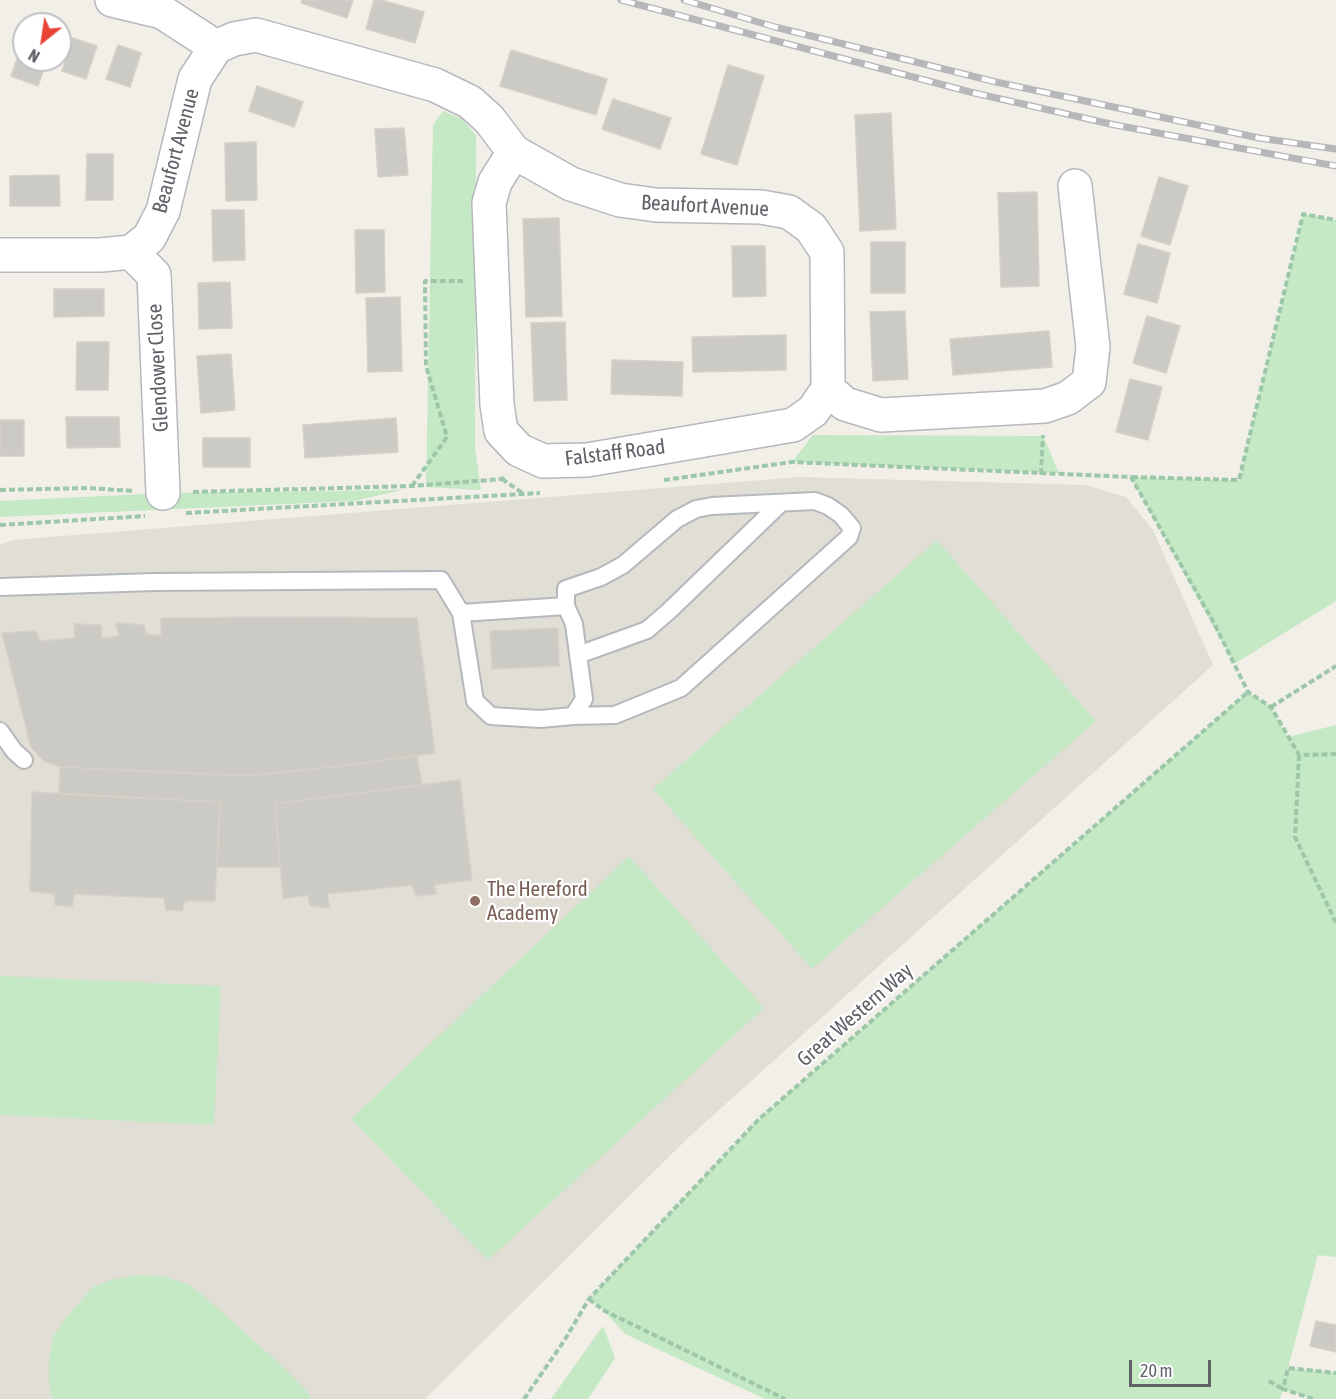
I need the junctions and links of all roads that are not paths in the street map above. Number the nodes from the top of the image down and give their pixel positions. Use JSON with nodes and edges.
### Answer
{"nodes":[{"id":1,"x":112,"y":0,"type":"edge"},
{"id":2,"x":216,"y":47,"type":"junction"},
{"id":3,"x":514,"y":152,"type":"junction"},
{"id":4,"x":1075,"y":186,"type":"dead end"},
{"id":5,"x":131,"y":252,"type":"junction"},
{"id":6,"x":0,"y":255,"type":"edge"},
{"id":7,"x":828,"y":389,"type":"junction"},
{"id":8,"x":163,"y":493,"type":"road end"},
{"id":9,"x":781,"y":503,"type":"junction"},
{"id":10,"x":0,"y":587,"type":"edge"},
{"id":11,"x":566,"y":606,"type":"junction"},
{"id":12,"x":461,"y":613,"type":"junction"},
{"id":13,"x":578,"y":654,"type":"junction"},
{"id":14,"x":573,"y":716,"type":"junction"},
{"id":15,"x":0,"y":731,"type":"edge"},
{"id":16,"x":24,"y":760,"type":"dead end"}],
"edges":[{"from":1,"to":2,"type":"street"},
{"from":2,"to":3,"type":"street","name":"Beaufort Avenue"},
{"from":2,"to":5,"type":"street","name":"Beaufort Avenue"},
{"from":3,"to":7,"type":"street","name":"Beaufort Avenue"},
{"from":3,"to":7,"type":"street","name":"Falstaff Road"},
{"from":4,"to":7,"type":"street"},
{"from":5,"to":6,"type":"street"},
{"from":5,"to":8,"type":"street","name":"Glendower Close"},
{"from":9,"to":11,"type":"lane"},
{"from":9,"to":13,"type":"lane"},
{"from":9,"to":14,"type":"lane"},
{"from":10,"to":12,"type":"lane"},
{"from":11,"to":12,"type":"lane"},
{"from":11,"to":13,"type":"lane"},
{"from":12,"to":14,"type":"lane"},
{"from":13,"to":14,"type":"lane"},
{"from":15,"to":16,"type":"lane"}]}
